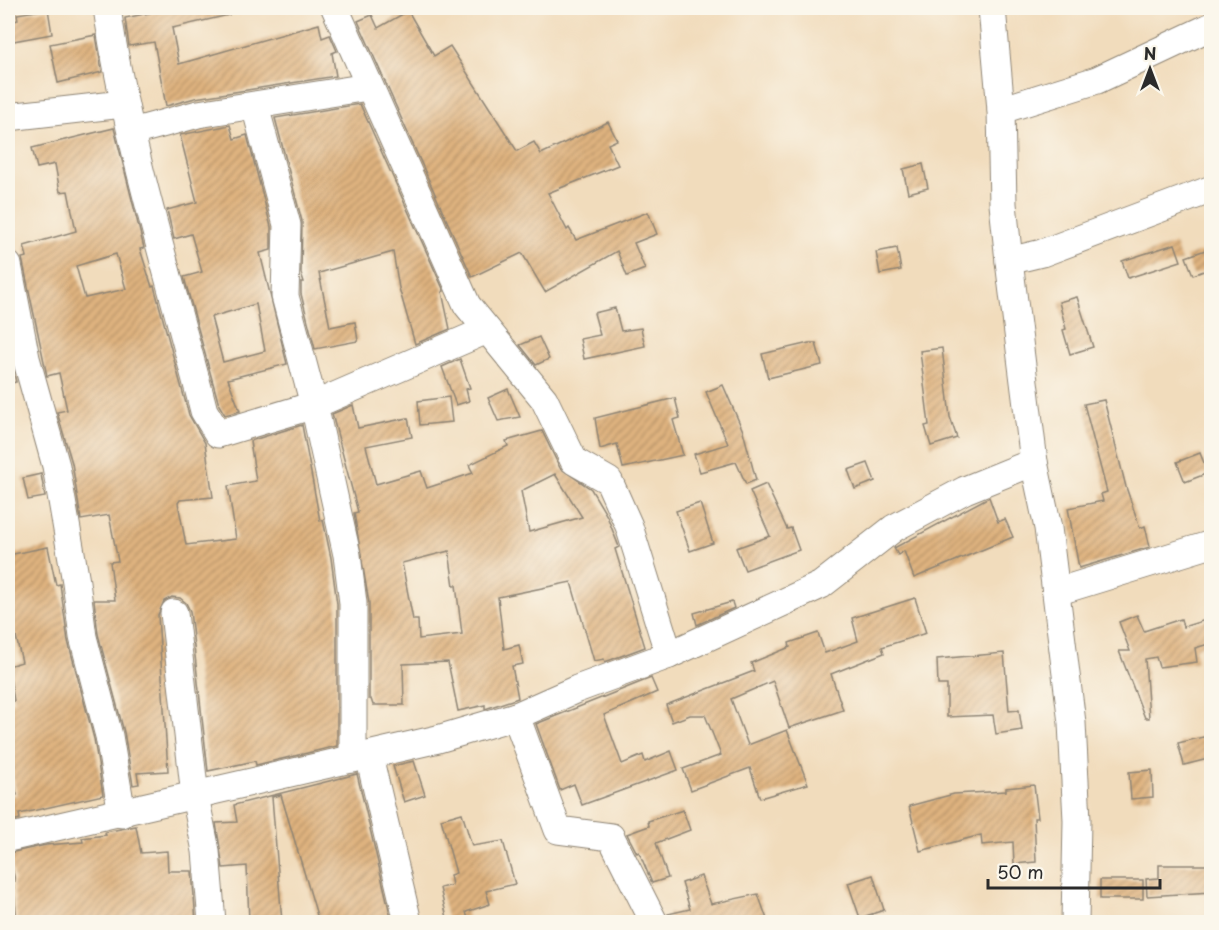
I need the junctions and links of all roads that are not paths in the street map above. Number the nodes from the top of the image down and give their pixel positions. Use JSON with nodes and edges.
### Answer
{"nodes":[{"id":1,"x":107,"y":8,"type":"edge"},
{"id":2,"x":335,"y":8,"type":"edge"},
{"id":3,"x":992,"y":8,"type":"edge"},
{"id":4,"x":1212,"y":26,"type":"edge"},
{"id":5,"x":368,"y":87,"type":"junction"},
{"id":6,"x":123,"y":104,"type":"junction"},
{"id":7,"x":255,"y":106,"type":"junction"},
{"id":8,"x":1001,"y":110,"type":"junction"},
{"id":9,"x":8,"y":117,"type":"edge"},
{"id":10,"x":132,"y":132,"type":"junction"},
{"id":11,"x":1210,"y":195,"type":"edge"},
{"id":12,"x":1009,"y":261,"type":"junction"},
{"id":13,"x":8,"y":265,"type":"edge"},
{"id":14,"x":487,"y":330,"type":"junction"},
{"id":15,"x":314,"y":405,"type":"junction"},
{"id":16,"x":1034,"y":462,"type":"junction"},
{"id":17,"x":1212,"y":544,"type":"edge"},
{"id":18,"x":1056,"y":592,"type":"junction"},
{"id":19,"x":174,"y":613,"type":"dead end"},
{"id":20,"x":669,"y":655,"type":"junction"},
{"id":21,"x":516,"y":716,"type":"junction"},
{"id":22,"x":361,"y":758,"type":"junction"},
{"id":23,"x":195,"y":796,"type":"junction"},
{"id":24,"x":122,"y":814,"type":"junction"},
{"id":25,"x":8,"y":838,"type":"edge"},
{"id":26,"x":212,"y":922,"type":"edge"},
{"id":27,"x":408,"y":922,"type":"edge"},
{"id":28,"x":654,"y":922,"type":"edge"},
{"id":29,"x":1075,"y":922,"type":"edge"}],
"edges":[{"from":1,"to":6,"type":"street"},
{"from":2,"to":5,"type":"street"},
{"from":3,"to":8,"type":"street"},
{"from":4,"to":8,"type":"street"},
{"from":5,"to":7,"type":"street"},
{"from":5,"to":14,"type":"street"},
{"from":6,"to":9,"type":"street"},
{"from":6,"to":10,"type":"street"},
{"from":7,"to":10,"type":"street"},
{"from":7,"to":15,"type":"street"},
{"from":8,"to":12,"type":"street"},
{"from":10,"to":15,"type":"street"},
{"from":11,"to":12,"type":"street"},
{"from":12,"to":16,"type":"street"},
{"from":13,"to":24,"type":"street"},
{"from":14,"to":15,"type":"street"},
{"from":14,"to":20,"type":"street"},
{"from":15,"to":22,"type":"street"},
{"from":16,"to":18,"type":"street"},
{"from":16,"to":20,"type":"street"},
{"from":17,"to":18,"type":"street"},
{"from":18,"to":29,"type":"street"},
{"from":19,"to":23,"type":"street"},
{"from":20,"to":21,"type":"street"},
{"from":21,"to":22,"type":"street"},
{"from":21,"to":28,"type":"street"},
{"from":22,"to":23,"type":"street"},
{"from":22,"to":27,"type":"street"},
{"from":23,"to":24,"type":"street"},
{"from":23,"to":26,"type":"street"},
{"from":24,"to":25,"type":"street"}]}
